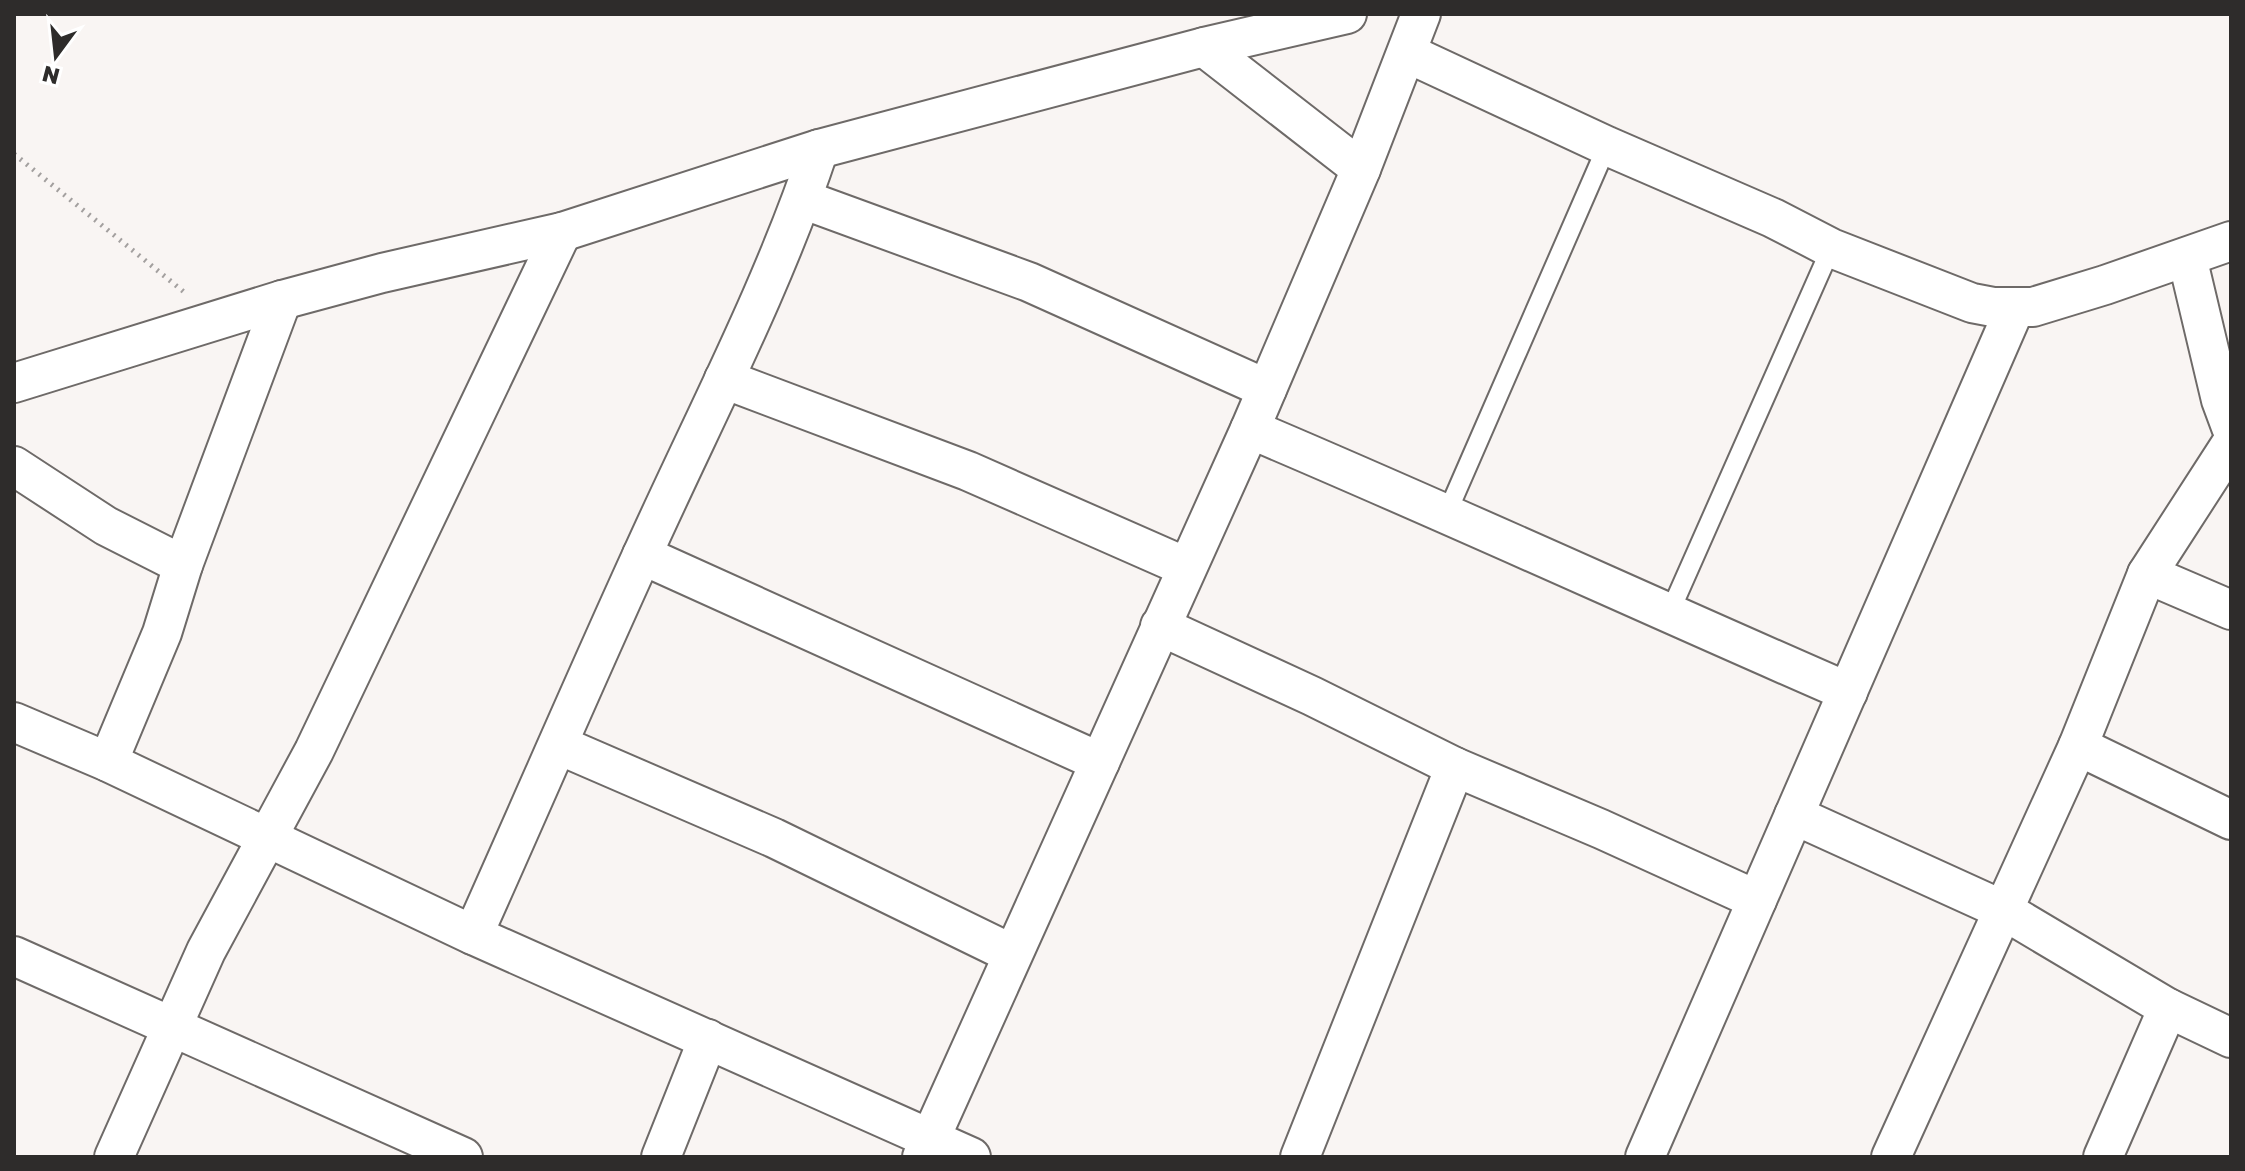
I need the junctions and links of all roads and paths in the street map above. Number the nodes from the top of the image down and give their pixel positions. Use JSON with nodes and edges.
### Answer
{"nodes":[{"id":1,"x":1347,"y":14,"type":"edge"},
{"id":2,"x":1421,"y":14,"type":"edge"},
{"id":3,"x":1204,"y":47,"type":"junction"},
{"id":4,"x":1407,"y":53,"type":"junction"},
{"id":5,"x":1607,"y":146,"type":"junction"},
{"id":6,"x":819,"y":149,"type":"junction"},
{"id":7,"x":14,"y":154,"type":"edge"},
{"id":8,"x":1361,"y":169,"type":"junction"},
{"id":9,"x":802,"y":199,"type":"junction"},
{"id":10,"x":562,"y":232,"type":"junction"},
{"id":11,"x":2231,"y":241,"type":"edge"},
{"id":12,"x":1831,"y":248,"type":"junction"},
{"id":13,"x":2187,"y":257,"type":"junction"},
{"id":14,"x":282,"y":300,"type":"junction"},
{"id":15,"x":2015,"y":308,"type":"junction"},
{"id":16,"x":217,"y":319,"type":"junction"},
{"id":17,"x":724,"y":379,"type":"junction"},
{"id":18,"x":14,"y":383,"type":"edge"},
{"id":19,"x":1267,"y":389,"type":"junction"},
{"id":20,"x":2231,"y":427,"type":"edge"},
{"id":21,"x":1250,"y":429,"type":"junction"},
{"id":22,"x":2231,"y":444,"type":"edge"},
{"id":23,"x":14,"y":466,"type":"edge"},
{"id":24,"x":1447,"y":513,"type":"junction"},
{"id":25,"x":642,"y":555,"type":"junction"},
{"id":26,"x":183,"y":565,"type":"junction"},
{"id":27,"x":1186,"y":567,"type":"junction"},
{"id":28,"x":2147,"y":574,"type":"junction"},
{"id":29,"x":2231,"y":610,"type":"edge"},
{"id":30,"x":1669,"y":614,"type":"junction"},
{"id":31,"x":1160,"y":626,"type":"junction"},
{"id":32,"x":1848,"y":692,"type":"junction"},
{"id":33,"x":14,"y":722,"type":"edge"},
{"id":34,"x":559,"y":745,"type":"junction"},
{"id":35,"x":2078,"y":746,"type":"junction"},
{"id":36,"x":108,"y":762,"type":"junction"},
{"id":37,"x":1100,"y":762,"type":"junction"},
{"id":38,"x":1455,"y":767,"type":"junction"},
{"id":39,"x":1794,"y":815,"type":"junction"},
{"id":40,"x":2231,"y":820,"type":"edge"},
{"id":41,"x":266,"y":839,"type":"junction"},
{"id":42,"x":1757,"y":900,"type":"junction"},
{"id":43,"x":2003,"y":910,"type":"junction"},
{"id":44,"x":473,"y":935,"type":"junction"},
{"id":45,"x":1012,"y":954,"type":"junction"},
{"id":46,"x":14,"y":956,"type":"edge"},
{"id":47,"x":2168,"y":1008,"type":"junction"},
{"id":48,"x":171,"y":1026,"type":"junction"},
{"id":49,"x":2231,"y":1038,"type":"edge"},
{"id":50,"x":708,"y":1039,"type":"junction"},
{"id":51,"x":926,"y":1148,"type":"edge"},
{"id":52,"x":452,"y":1155,"type":"edge"},
{"id":53,"x":114,"y":1157,"type":"edge"},
{"id":54,"x":661,"y":1157,"type":"edge"},
{"id":55,"x":971,"y":1157,"type":"edge"},
{"id":56,"x":1300,"y":1157,"type":"edge"},
{"id":57,"x":1645,"y":1157,"type":"edge"},
{"id":58,"x":1891,"y":1157,"type":"edge"},
{"id":59,"x":2103,"y":1157,"type":"edge"}],
"edges":[{"from":1,"to":3,"type":"street"},
{"from":2,"to":4,"type":"street"},
{"from":3,"to":6,"type":"street"},
{"from":3,"to":8,"type":"street"},
{"from":4,"to":5,"type":"street"},
{"from":4,"to":8,"type":"street"},
{"from":5,"to":12,"type":"street"},
{"from":5,"to":24,"type":"lane"},
{"from":6,"to":9,"type":"street"},
{"from":6,"to":10,"type":"street"},
{"from":7,"to":16,"type":"path"},
{"from":8,"to":19,"type":"street"},
{"from":9,"to":17,"type":"street"},
{"from":9,"to":19,"type":"street"},
{"from":10,"to":14,"type":"street"},
{"from":10,"to":41,"type":"street"},
{"from":11,"to":13,"type":"street"},
{"from":12,"to":15,"type":"street"},
{"from":12,"to":30,"type":"lane"},
{"from":13,"to":15,"type":"street"},
{"from":13,"to":20,"type":"street"},
{"from":14,"to":16,"type":"street"},
{"from":14,"to":26,"type":"street"},
{"from":15,"to":32,"type":"street"},
{"from":16,"to":18,"type":"street"},
{"from":17,"to":25,"type":"street"},
{"from":17,"to":27,"type":"street"},
{"from":19,"to":21,"type":"street"},
{"from":21,"to":24,"type":"street"},
{"from":21,"to":27,"type":"street"},
{"from":22,"to":28,"type":"street"},
{"from":23,"to":26,"type":"street"},
{"from":24,"to":30,"type":"street"},
{"from":25,"to":34,"type":"street"},
{"from":25,"to":37,"type":"street"},
{"from":26,"to":36,"type":"street"},
{"from":27,"to":31,"type":"street"},
{"from":28,"to":29,"type":"street"},
{"from":28,"to":35,"type":"street"},
{"from":30,"to":32,"type":"street"},
{"from":31,"to":37,"type":"street"},
{"from":31,"to":38,"type":"street"},
{"from":32,"to":39,"type":"street"},
{"from":33,"to":36,"type":"street"},
{"from":34,"to":44,"type":"street"},
{"from":34,"to":45,"type":"street"},
{"from":35,"to":40,"type":"street"},
{"from":35,"to":43,"type":"street"},
{"from":36,"to":41,"type":"street"},
{"from":37,"to":45,"type":"street"},
{"from":38,"to":42,"type":"street"},
{"from":38,"to":56,"type":"street"},
{"from":39,"to":42,"type":"street"},
{"from":39,"to":43,"type":"street"},
{"from":41,"to":44,"type":"street"},
{"from":41,"to":48,"type":"street"},
{"from":42,"to":57,"type":"street"},
{"from":43,"to":47,"type":"street"},
{"from":43,"to":58,"type":"street"},
{"from":44,"to":50,"type":"street"},
{"from":45,"to":51,"type":"street"},
{"from":46,"to":48,"type":"street"},
{"from":47,"to":49,"type":"street"},
{"from":47,"to":59,"type":"street"},
{"from":48,"to":52,"type":"street"},
{"from":48,"to":53,"type":"street"},
{"from":50,"to":51,"type":"street"},
{"from":50,"to":54,"type":"street"},
{"from":51,"to":55,"type":"street"}]}
